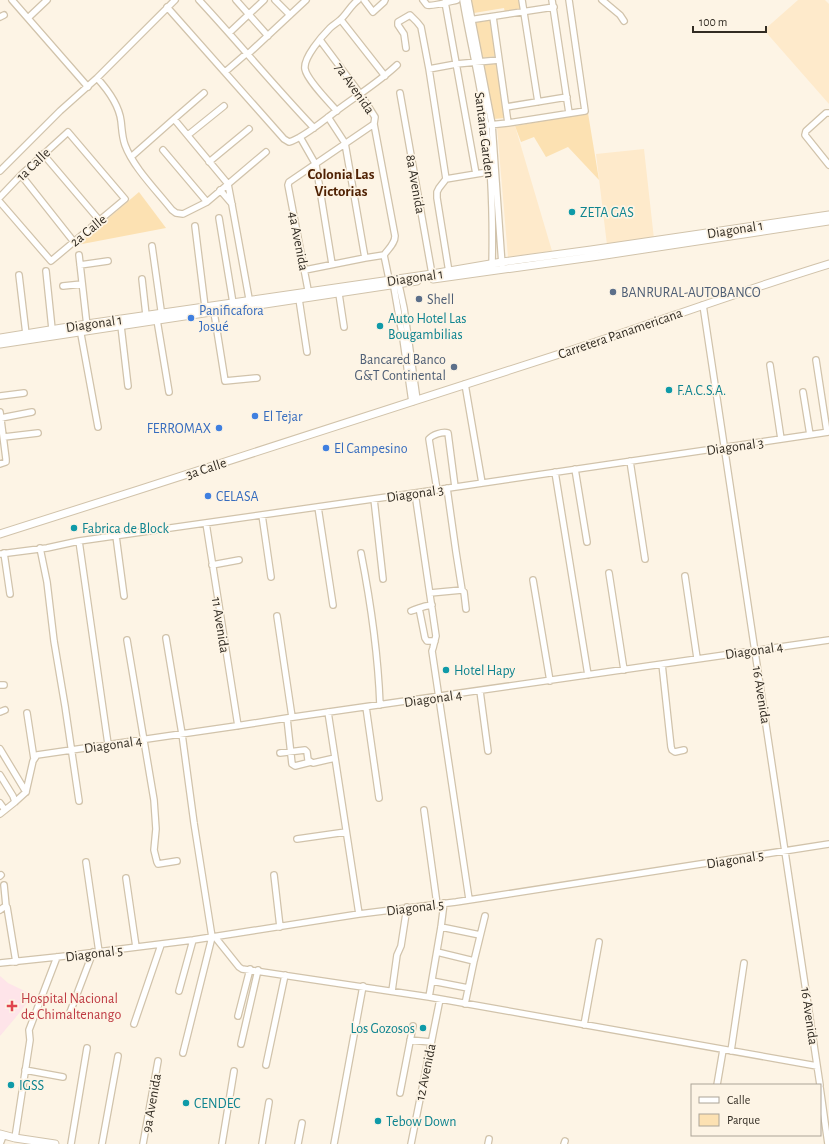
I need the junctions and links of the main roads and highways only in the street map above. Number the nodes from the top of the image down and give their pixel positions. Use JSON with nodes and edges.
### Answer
{"nodes":[{"id":1,"x":829,"y":215,"type":"edge"},
{"id":2,"x":829,"y":221,"type":"edge"},
{"id":3,"x":829,"y":264,"type":"edge"},
{"id":4,"x":502,"y":266,"type":"junction"},
{"id":5,"x":492,"y":268,"type":"junction"},
{"id":6,"x":394,"y":283,"type":"junction"},
{"id":7,"x":309,"y":295,"type":"junction"},
{"id":8,"x":250,"y":304,"type":"junction"},
{"id":9,"x":160,"y":318,"type":"junction"},
{"id":10,"x":84,"y":328,"type":"junction"},
{"id":11,"x":0,"y":338,"type":"edge"},
{"id":12,"x":15,"y":338,"type":"junction"},
{"id":13,"x":0,"y":344,"type":"edge"},
{"id":14,"x":414,"y":401,"type":"joint"},
{"id":15,"x":0,"y":534,"type":"edge"},
{"id":16,"x":2,"y":1135,"type":"edge"},
{"id":17,"x":29,"y":1142,"type":"edge"},
{"id":18,"x":55,"y":1144,"type":"edge"}],
"edges":[{"from":1,"to":4,"type":"main road","name":"Diagonal 1"},
{"from":2,"to":4,"type":"main road","name":"Diagonal 1"},
{"from":3,"to":14,"type":"main road","name":"Carretera Panamericana"},
{"from":4,"to":5,"type":"main road","name":"Diagonal 1"},
{"from":5,"to":6,"type":"main road","name":"Diagonal 1"},
{"from":5,"to":6,"type":"main road","name":"Diagonal 1"},
{"from":6,"to":7,"type":"main road","name":"Diagonal 1"},
{"from":6,"to":7,"type":"main road","name":"Diagonal 1"},
{"from":7,"to":8,"type":"main road","name":"Diagonal 1"},
{"from":7,"to":8,"type":"main road","name":"Diagonal 1"},
{"from":8,"to":9,"type":"main road","name":"Diagonal 1"},
{"from":8,"to":9,"type":"main road","name":"Diagonal 1"},
{"from":9,"to":10,"type":"main road","name":"Diagonal 1"},
{"from":9,"to":10,"type":"main road","name":"Diagonal 1"},
{"from":10,"to":12,"type":"main road","name":"Diagonal 1"},
{"from":10,"to":12,"type":"main road","name":"Diagonal 1"},
{"from":11,"to":12,"type":"main road","name":"Diagonal 1"},
{"from":12,"to":13,"type":"main road","name":"Diagonal 1"},
{"from":14,"to":15,"type":"main road","name":"3a Calle"},
{"from":16,"to":17,"type":"main road"},
{"from":17,"to":18,"type":"main road"}]}
